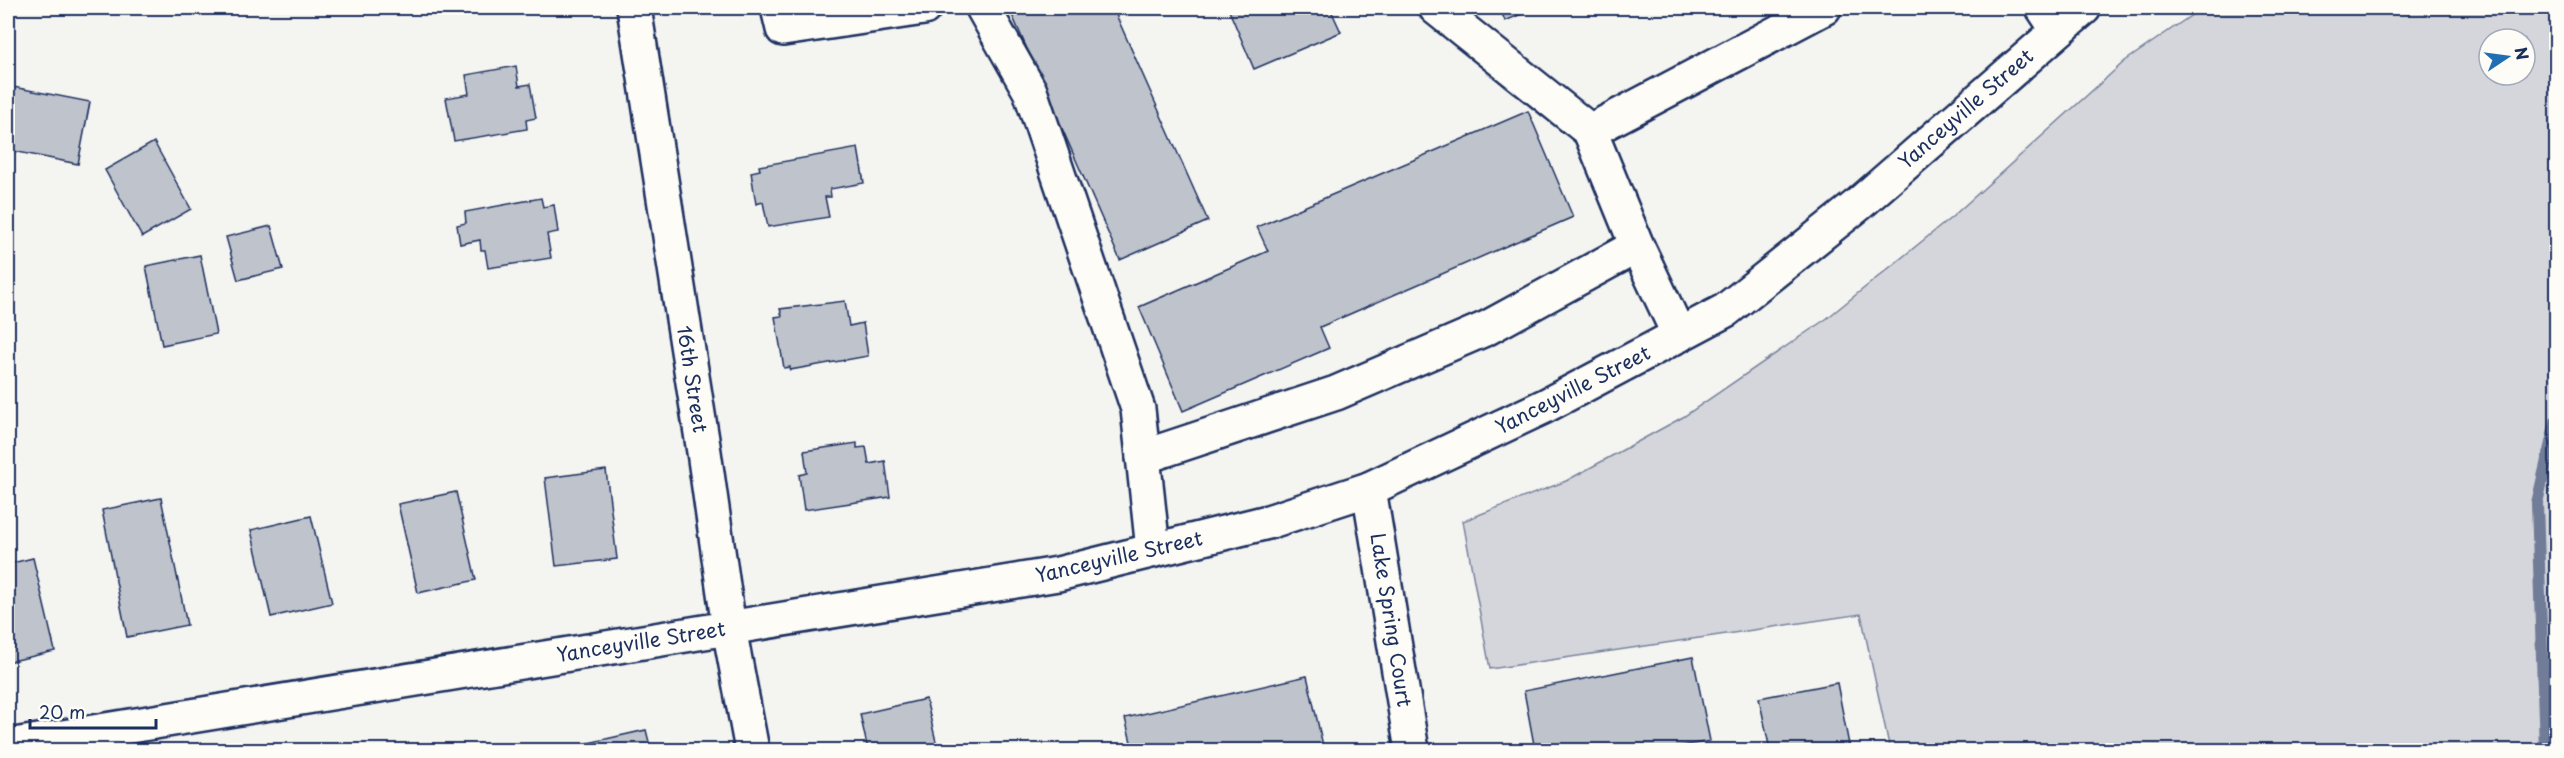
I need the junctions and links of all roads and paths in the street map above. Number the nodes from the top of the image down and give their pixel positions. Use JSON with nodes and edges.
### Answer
{"nodes":[{"id":1,"x":633,"y":8,"type":"edge"},
{"id":2,"x":778,"y":8,"type":"edge"},
{"id":3,"x":924,"y":8,"type":"edge"},
{"id":4,"x":983,"y":8,"type":"edge"},
{"id":5,"x":1436,"y":8,"type":"edge"},
{"id":6,"x":1824,"y":8,"type":"edge"},
{"id":7,"x":2084,"y":8,"type":"edge"},
{"id":8,"x":2050,"y":18,"type":"edge"},
{"id":9,"x":1590,"y":131,"type":"junction"},
{"id":10,"x":1636,"y":246,"type":"junction"},
{"id":11,"x":1679,"y":335,"type":"junction"},
{"id":12,"x":1143,"y":457,"type":"junction"},
{"id":13,"x":1369,"y":489,"type":"junction"},
{"id":14,"x":1153,"y":550,"type":"junction"},
{"id":15,"x":729,"y":628,"type":"junction"},
{"id":16,"x":8,"y":746,"type":"edge"},
{"id":17,"x":752,"y":750,"type":"edge"},
{"id":18,"x":1412,"y":750,"type":"edge"}],
"edges":[{"from":1,"to":15,"type":"main road","name":"16th Street"},
{"from":2,"to":3,"type":"main road"},
{"from":4,"to":12,"type":"main road"},
{"from":5,"to":9,"type":"main road"},
{"from":6,"to":9,"type":"main road"},
{"from":7,"to":8,"type":"main road","name":"Yanceyville Street"},
{"from":8,"to":11,"type":"main road","name":"Yanceyville Street"},
{"from":9,"to":10,"type":"main road"},
{"from":10,"to":11,"type":"main road"},
{"from":10,"to":12,"type":"main road"},
{"from":11,"to":13,"type":"main road","name":"Yanceyville Street"},
{"from":12,"to":14,"type":"main road"},
{"from":13,"to":14,"type":"main road","name":"Yanceyville Street"},
{"from":13,"to":18,"type":"main road","name":"Lake Spring Court"},
{"from":14,"to":15,"type":"main road","name":"Yanceyville Street"},
{"from":15,"to":16,"type":"main road","name":"Yanceyville Street"},
{"from":15,"to":17,"type":"main road","name":"16th Street"}]}
